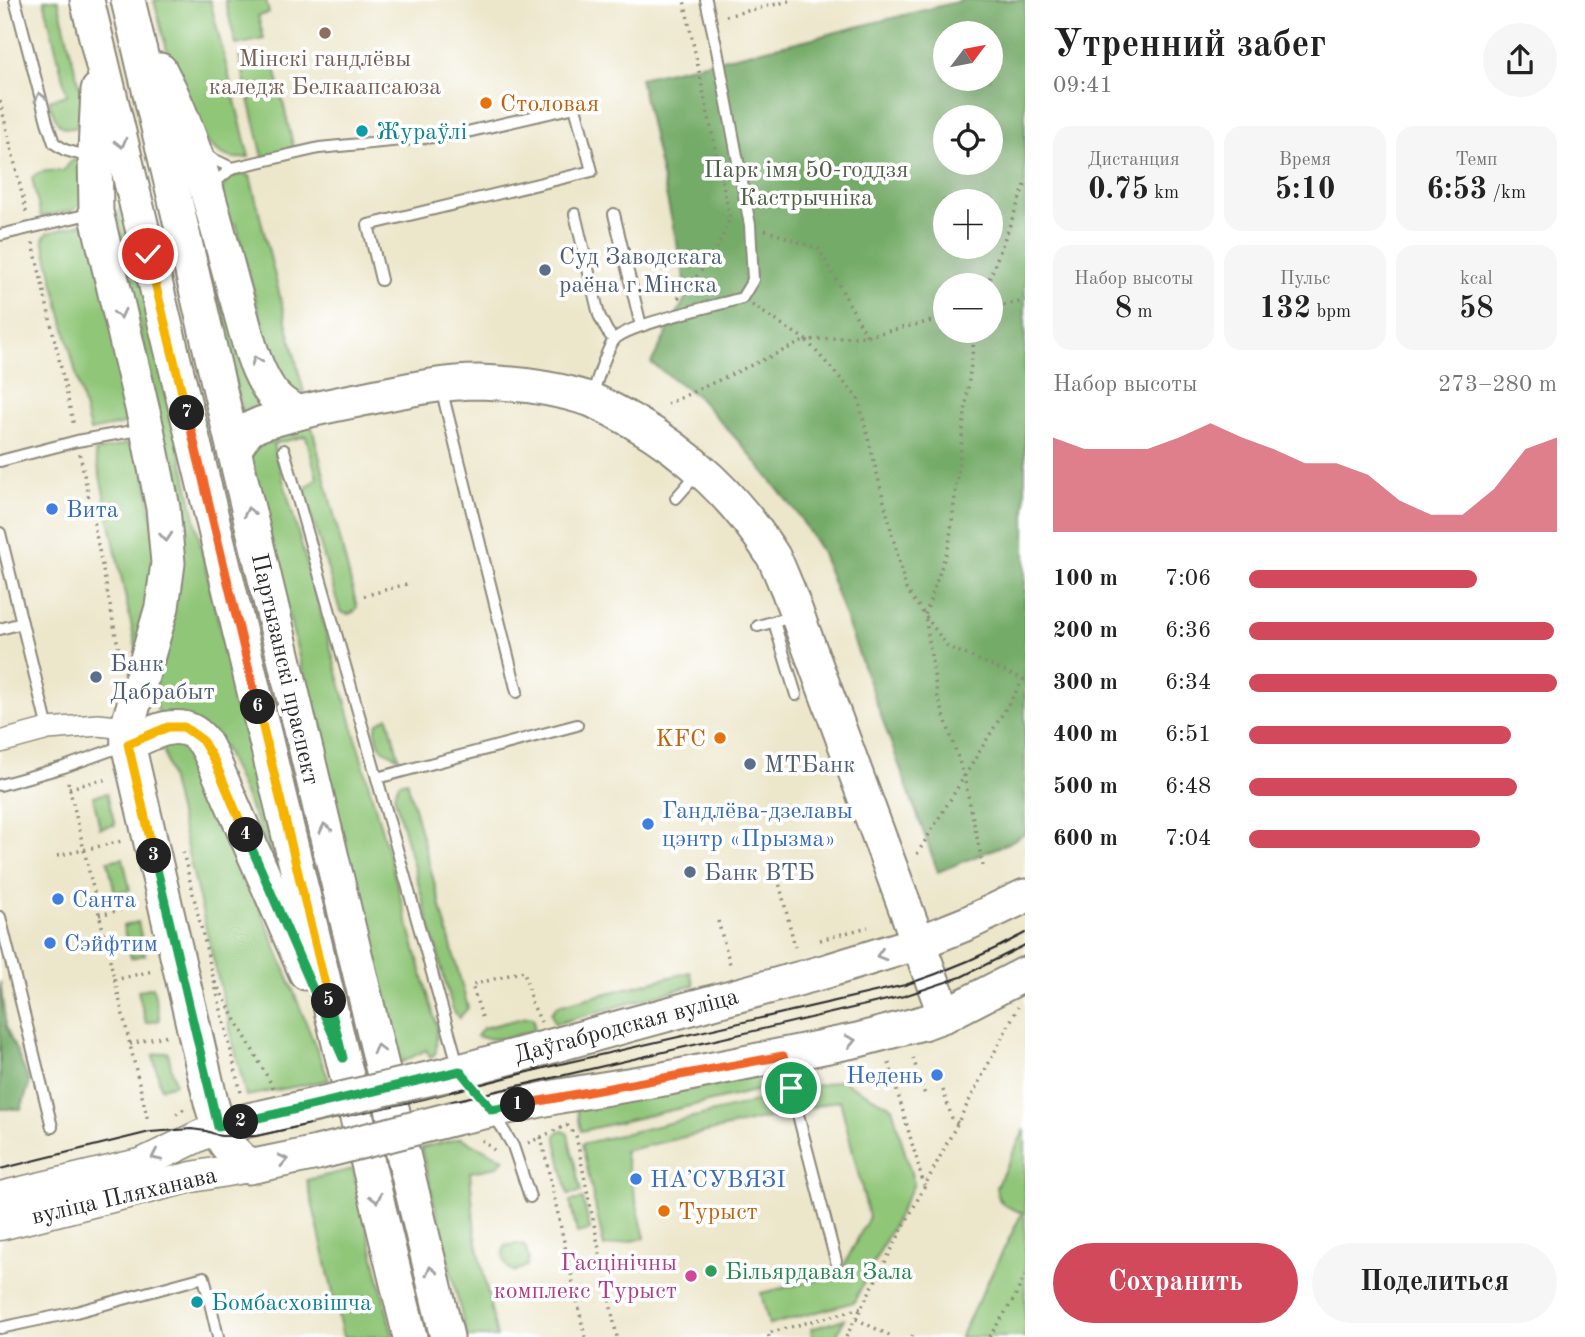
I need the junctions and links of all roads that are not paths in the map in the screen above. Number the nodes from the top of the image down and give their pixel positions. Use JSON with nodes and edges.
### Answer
{"nodes":[{"id":1,"x":15,"y":0,"type":"edge"},
{"id":2,"x":87,"y":0,"type":"edge"},
{"id":3,"x":706,"y":0,"type":"edge"},
{"id":4,"x":130,"y":8,"type":"edge"},
{"id":5,"x":100,"y":53,"type":"junction"},
{"id":6,"x":189,"y":139,"type":"junction"},
{"id":7,"x":95,"y":151,"type":"junction"},
{"id":8,"x":232,"y":168,"type":"junction"},
{"id":9,"x":209,"y":203,"type":"junction"},
{"id":10,"x":96,"y":212,"type":"junction"},
{"id":11,"x":575,"y":214,"type":"dead end"},
{"id":12,"x":614,"y":214,"type":"dead end"},
{"id":13,"x":0,"y":235,"type":"edge"},
{"id":14,"x":382,"y":280,"type":"dead end"},
{"id":15,"x":641,"y":326,"type":"junction"},
{"id":16,"x":614,"y":340,"type":"junction"},
{"id":17,"x":441,"y":386,"type":"junction"},
{"id":18,"x":591,"y":400,"type":"junction"},
{"id":19,"x":297,"y":413,"type":"junction"},
{"id":20,"x":147,"y":429,"type":"junction"},
{"id":21,"x":234,"y":450,"type":"junction"},
{"id":22,"x":284,"y":450,"type":"dead end"},
{"id":23,"x":0,"y":461,"type":"edge"},
{"id":24,"x":701,"y":469,"type":"junction"},
{"id":25,"x":676,"y":498,"type":"dead end"},
{"id":26,"x":0,"y":533,"type":"edge"},
{"id":27,"x":786,"y":618,"type":"junction"},
{"id":28,"x":22,"y":623,"type":"junction"},
{"id":29,"x":758,"y":626,"type":"dead end"},
{"id":30,"x":0,"y":629,"type":"edge"},
{"id":31,"x":517,"y":692,"type":"dead end"},
{"id":32,"x":796,"y":695,"type":"dead end"},
{"id":33,"x":577,"y":726,"type":"dead end"},
{"id":34,"x":48,"y":729,"type":"junction"},
{"id":35,"x":127,"y":736,"type":"junction"},
{"id":36,"x":0,"y":742,"type":"edge"},
{"id":37,"x":377,"y":778,"type":"junction"},
{"id":38,"x":0,"y":785,"type":"edge"},
{"id":39,"x":1025,"y":895,"type":"edge"},
{"id":40,"x":0,"y":917,"type":"edge"},
{"id":41,"x":918,"y":943,"type":"junction"},
{"id":42,"x":1025,"y":974,"type":"edge"},
{"id":43,"x":945,"y":1015,"type":"junction"},
{"id":44,"x":783,"y":1056,"type":"junction"},
{"id":45,"x":343,"y":1058,"type":"junction"},
{"id":46,"x":452,"y":1073,"type":"junction"},
{"id":47,"x":492,"y":1110,"type":"junction"},
{"id":48,"x":218,"y":1127,"type":"junction"},
{"id":49,"x":52,"y":1128,"type":"dead end"},
{"id":50,"x":249,"y":1167,"type":"junction"},
{"id":51,"x":0,"y":1197,"type":"edge"},
{"id":52,"x":530,"y":1197,"type":"dead end"},
{"id":53,"x":0,"y":1225,"type":"edge"},
{"id":54,"x":836,"y":1261,"type":"dead end"},
{"id":55,"x":0,"y":1328,"type":"edge"},
{"id":56,"x":218,"y":1337,"type":"edge"},
{"id":57,"x":410,"y":1337,"type":"edge"},
{"id":58,"x":447,"y":1337,"type":"edge"}],
"edges":[{"from":7,"to":1,"type":"lane","one_way":true},
{"from":2,"to":5,"type":"main road","name":"Партызанскі праспект"},
{"from":3,"to":15,"type":"lane"},
{"from":4,"to":6,"type":"main road"},
{"from":4,"to":21,"type":"main road","name":"Партызанскі праспект"},
{"from":5,"to":7,"type":"main road"},
{"from":5,"to":45,"type":"main road","name":"Партызанскі праспект","one_way":true},
{"from":6,"to":8,"type":"lane"},
{"from":6,"to":9,"type":"main road"},
{"from":7,"to":10,"type":"main road"},
{"from":8,"to":9,"type":"lane"},
{"from":8,"to":14,"type":"lane"},
{"from":19,"to":9,"type":"main road","one_way":true},
{"from":10,"to":13,"type":"lane"},
{"from":10,"to":20,"type":"main road","one_way":true},
{"from":11,"to":16,"type":"lane"},
{"from":12,"to":15,"type":"lane"},
{"from":15,"to":16,"type":"lane"},
{"from":16,"to":18,"type":"lane"},
{"from":17,"to":18,"type":"main road"},
{"from":17,"to":19,"type":"main road"},
{"from":17,"to":31,"type":"lane"},
{"from":18,"to":24,"type":"main road"},
{"from":19,"to":21,"type":"main road"},
{"from":20,"to":23,"type":"lane"},
{"from":20,"to":35,"type":"main road","one_way":true},
{"from":58,"to":21,"type":"main road","name":"Партызанскі праспект","one_way":true},
{"from":22,"to":37,"type":"lane"},
{"from":24,"to":25,"type":"lane"},
{"from":24,"to":27,"type":"main road"},
{"from":26,"to":28,"type":"lane"},
{"from":27,"to":29,"type":"lane"},
{"from":27,"to":32,"type":"lane"},
{"from":27,"to":41,"type":"main road"},
{"from":28,"to":30,"type":"lane"},
{"from":28,"to":34,"type":"lane"},
{"from":33,"to":37,"type":"lane"},
{"from":34,"to":35,"type":"street"},
{"from":34,"to":36,"type":"street"},
{"from":35,"to":38,"type":"lane"},
{"from":35,"to":45,"type":"main road"},
{"from":35,"to":48,"type":"main road"},
{"from":37,"to":46,"type":"lane"},
{"from":39,"to":41,"type":"main road","name":"Даўгабродская вуліца"},
{"from":40,"to":49,"type":"lane"},
{"from":41,"to":43,"type":"main road"},
{"from":41,"to":46,"type":"main road","name":"Даўгабродская вуліца","one_way":true},
{"from":42,"to":43,"type":"main road","name":"Даўгабродская вуліца"},
{"from":44,"to":43,"type":"main road","name":"Даўгабродская вуліца","one_way":true},
{"from":44,"to":47,"type":"main road","name":"Даўгабродская вуліца"},
{"from":44,"to":54,"type":"lane"},
{"from":45,"to":57,"type":"main road","name":"Партызанскі праспект","one_way":true},
{"from":46,"to":47,"type":"main road"},
{"from":46,"to":48,"type":"main road","name":"Даўгабродская вуліца","bridge":true},
{"from":50,"to":47,"type":"main road","name":"Даўгабродская вуліца","one_way":true,"bridge":true},
{"from":47,"to":52,"type":"lane"},
{"from":48,"to":50,"type":"main road"},
{"from":48,"to":51,"type":"main road","name":"вуліца Пляханава","one_way":true},
{"from":50,"to":53,"type":"main road","name":"вуліца Пляханава"},
{"from":55,"to":56,"type":"lane"}]}
